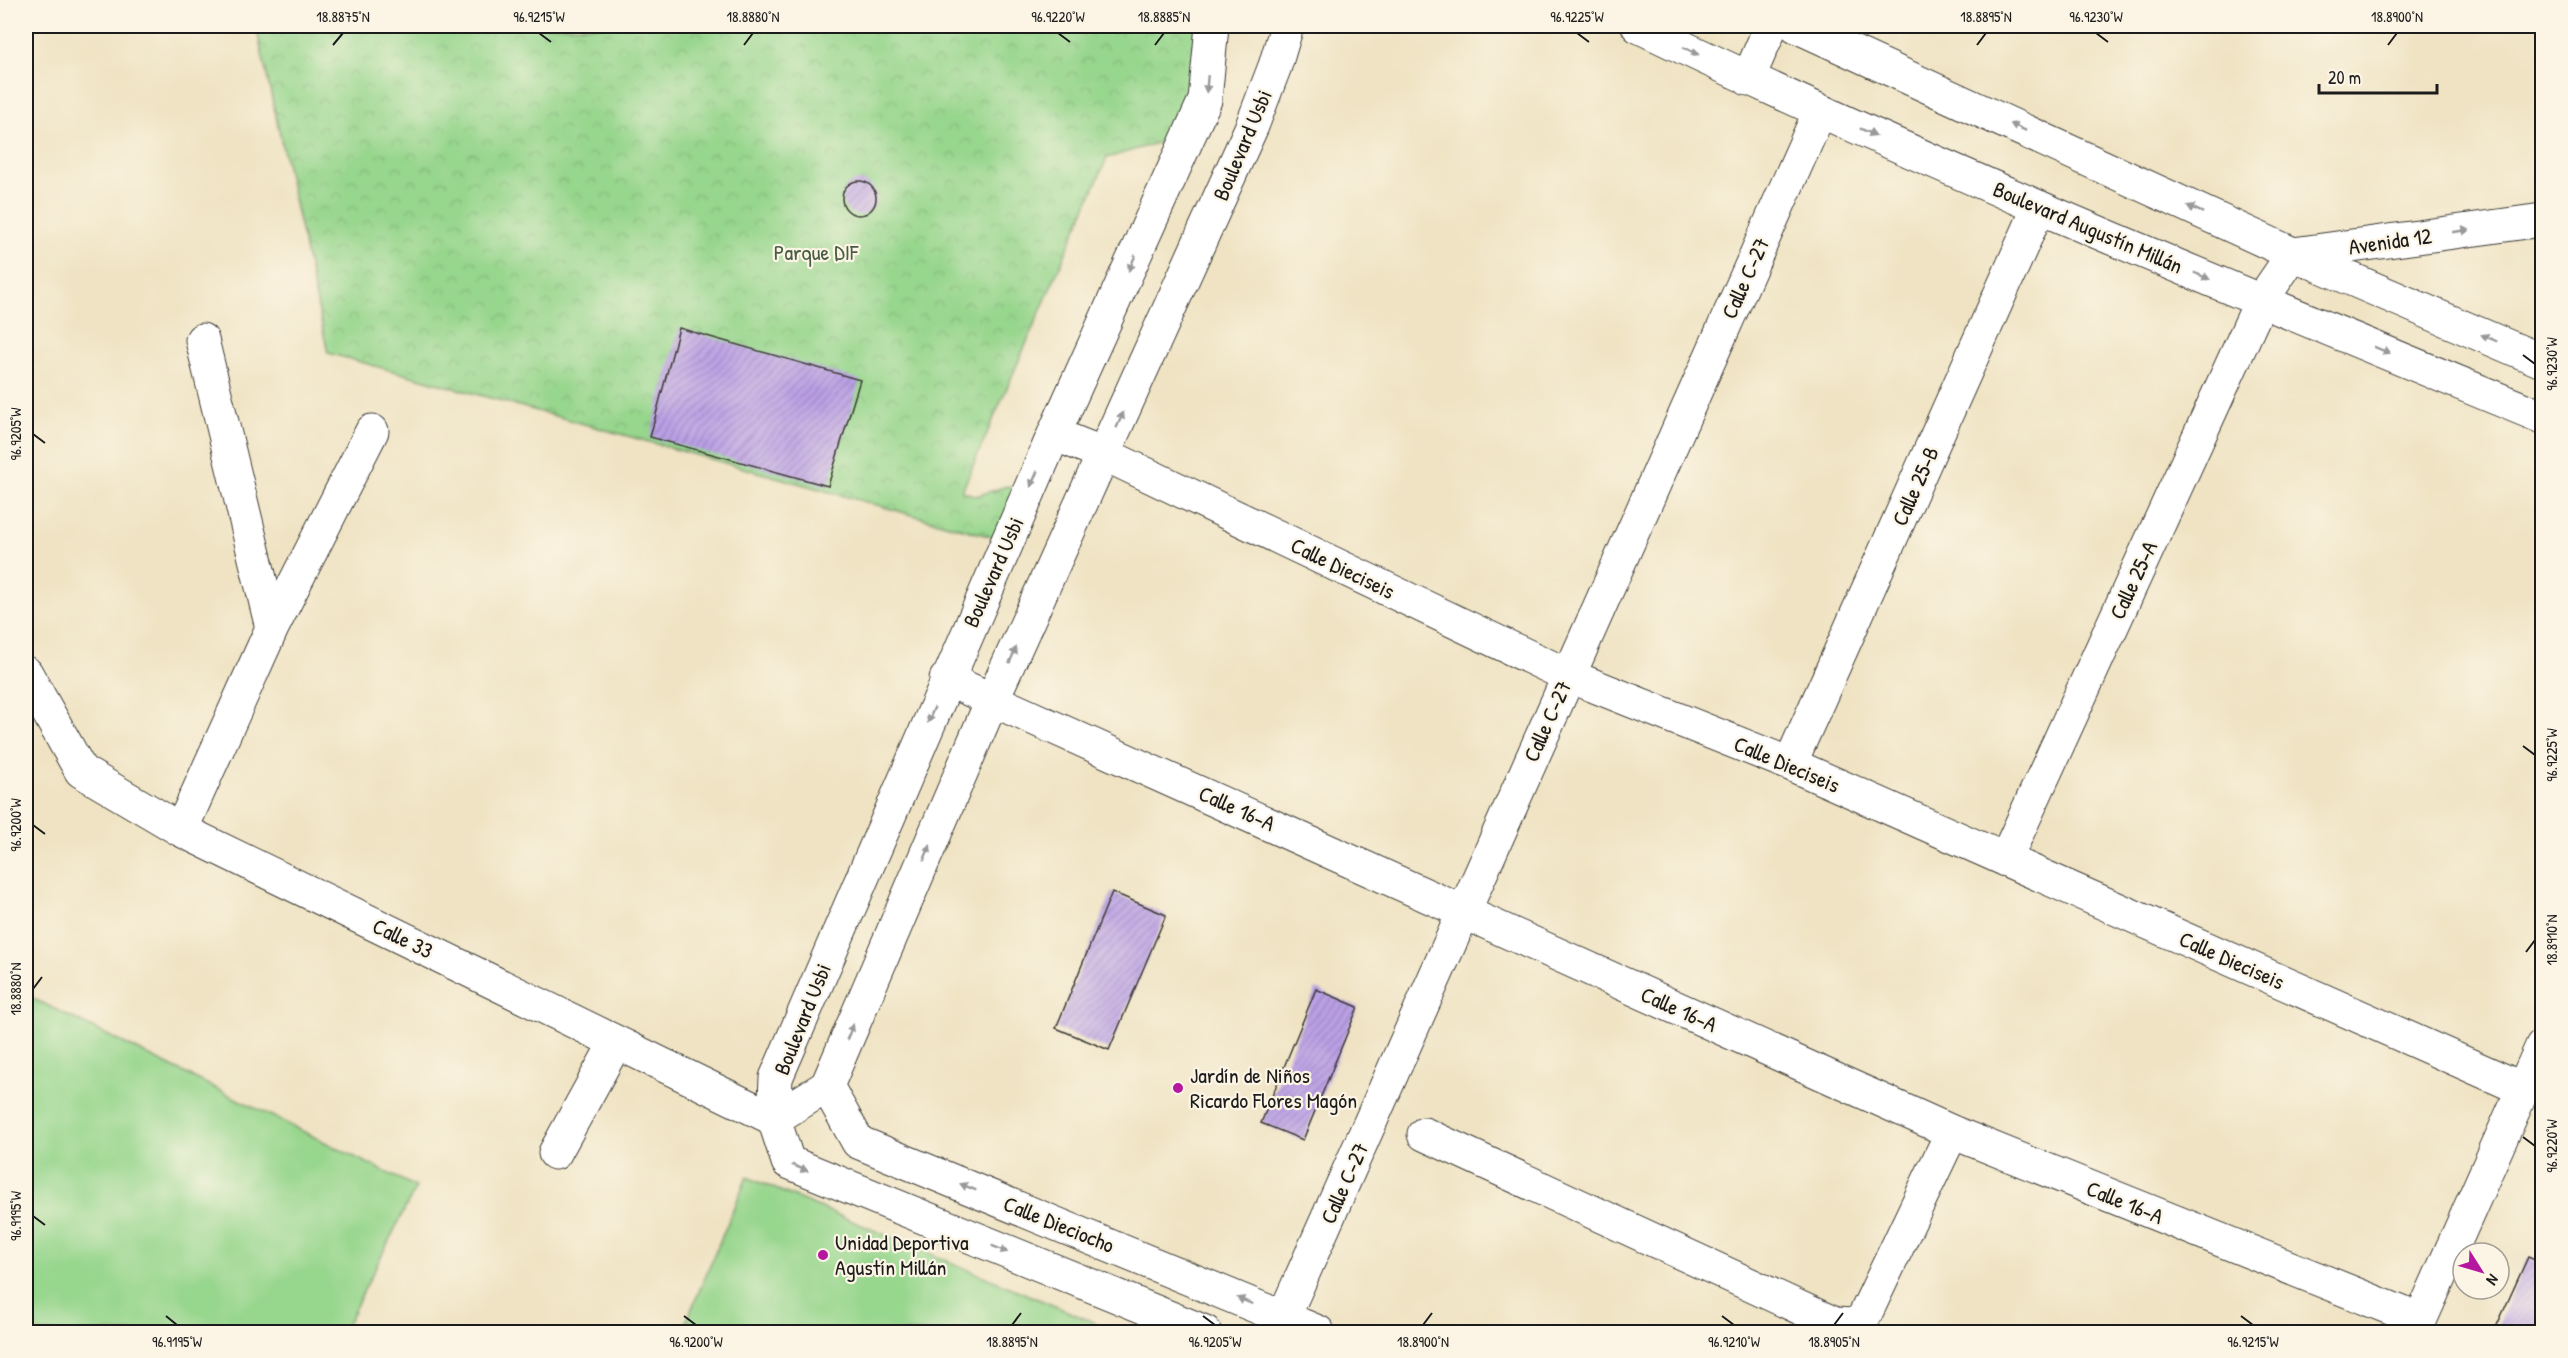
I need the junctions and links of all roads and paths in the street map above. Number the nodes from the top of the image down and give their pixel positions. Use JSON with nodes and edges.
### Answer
{"nodes":[{"id":1,"x":1212,"y":26,"type":"edge"},
{"id":2,"x":1287,"y":26,"type":"edge"},
{"id":3,"x":1638,"y":26,"type":"edge"},
{"id":4,"x":1771,"y":26,"type":"edge"},
{"id":5,"x":1796,"y":26,"type":"edge"},
{"id":6,"x":1748,"y":79,"type":"junction"},
{"id":7,"x":1820,"y":111,"type":"junction"},
{"id":8,"x":2039,"y":207,"type":"junction"},
{"id":9,"x":2542,"y":220,"type":"edge"},
{"id":10,"x":2293,"y":254,"type":"junction"},
{"id":11,"x":2261,"y":301,"type":"junction"},
{"id":12,"x":202,"y":340,"type":"dead end"},
{"id":13,"x":2542,"y":362,"type":"edge"},
{"id":14,"x":2542,"y":417,"type":"edge"},
{"id":15,"x":372,"y":431,"type":"dead end"},
{"id":16,"x":1054,"y":434,"type":"junction"},
{"id":17,"x":1104,"y":454,"type":"junction"},
{"id":18,"x":272,"y":628,"type":"junction"},
{"id":19,"x":26,"y":673,"type":"edge"},
{"id":20,"x":1567,"y":675,"type":"junction"},
{"id":21,"x":946,"y":679,"type":"junction"},
{"id":22,"x":993,"y":698,"type":"junction"},
{"id":23,"x":1790,"y":764,"type":"junction"},
{"id":24,"x":181,"y":830,"type":"junction"},
{"id":25,"x":2006,"y":860,"type":"junction"},
{"id":26,"x":1464,"y":912,"type":"junction"},
{"id":27,"x":616,"y":1042,"type":"junction"},
{"id":28,"x":2542,"y":1046,"type":"edge"},
{"id":29,"x":827,"y":1086,"type":"junction"},
{"id":30,"x":2523,"y":1089,"type":"junction"},
{"id":31,"x":774,"y":1119,"type":"junction"},
{"id":32,"x":1952,"y":1132,"type":"junction"},
{"id":33,"x":1424,"y":1134,"type":"dead end"},
{"id":34,"x":555,"y":1153,"type":"dead end"},
{"id":35,"x":1280,"y":1325,"type":"edge"},
{"id":36,"x":2418,"y":1326,"type":"edge"},
{"id":37,"x":1205,"y":1332,"type":"edge"},
{"id":38,"x":1318,"y":1332,"type":"edge"}],
"edges":[{"from":1,"to":16,"type":"street","name":"Boulevard Usbi","one_way":true},
{"from":17,"to":2,"type":"street","name":"Boulevard Usbi","one_way":true},
{"from":3,"to":6,"type":"street","name":"Boulevard Augustín Millán","one_way":true},
{"from":4,"to":6,"type":"street"},
{"from":10,"to":5,"type":"street","one_way":true},
{"from":6,"to":7,"type":"street","name":"Boulevard Augustín Millán"},
{"from":7,"to":8,"type":"street","name":"Boulevard Augustín Millán","one_way":true},
{"from":7,"to":20,"type":"street","name":"Calle C-27"},
{"from":8,"to":11,"type":"street","name":"Boulevard Augustín Millán","one_way":true},
{"from":8,"to":23,"type":"street","name":"Calle 25-B"},
{"from":10,"to":9,"type":"street","name":"Avenida 12","one_way":true},
{"from":10,"to":11,"type":"street"},
{"from":13,"to":10,"type":"street","one_way":true},
{"from":11,"to":14,"type":"street","name":"Boulevard Augustín Millán","one_way":true},
{"from":11,"to":25,"type":"street","name":"Calle 25-A"},
{"from":12,"to":18,"type":"street"},
{"from":15,"to":18,"type":"street"},
{"from":16,"to":17,"type":"street","name":"Calle Dieciseis"},
{"from":16,"to":21,"type":"street","name":"Boulevard Usbi","one_way":true},
{"from":17,"to":20,"type":"street","name":"Calle Dieciseis"},
{"from":22,"to":17,"type":"street","name":"Boulevard Usbi","one_way":true},
{"from":18,"to":24,"type":"street"},
{"from":19,"to":24,"type":"street","name":"Calle 33"},
{"from":20,"to":23,"type":"street","name":"Calle Dieciseis"},
{"from":20,"to":26,"type":"street","name":"Calle C-27"},
{"from":21,"to":22,"type":"street","name":"Calle 16-A"},
{"from":21,"to":31,"type":"street","name":"Boulevard Usbi","one_way":true},
{"from":22,"to":26,"type":"street","name":"Calle 16-A"},
{"from":29,"to":22,"type":"street","name":"Boulevard Usbi","one_way":true},
{"from":23,"to":25,"type":"street","name":"Calle Dieciseis"},
{"from":24,"to":27,"type":"street","name":"Calle 33"},
{"from":25,"to":30,"type":"street","name":"Calle Dieciseis"},
{"from":26,"to":32,"type":"street","name":"Calle 16-A"},
{"from":26,"to":35,"type":"street","name":"Calle C-27"},
{"from":27,"to":31,"type":"street","name":"Calle 33"},
{"from":27,"to":34,"type":"street"},
{"from":28,"to":30,"type":"street"},
{"from":29,"to":31,"type":"street"},
{"from":35,"to":29,"type":"street","name":"Calle Dieciocho","one_way":true},
{"from":30,"to":36,"type":"street"},
{"from":31,"to":37,"type":"street","name":"Calle Dieciocho","one_way":true},
{"from":32,"to":33,"type":"street"},
{"from":32,"to":36,"type":"street","name":"Calle 16-A"},
{"from":35,"to":38,"type":"street","name":"Calle Dieciocho"}]}
